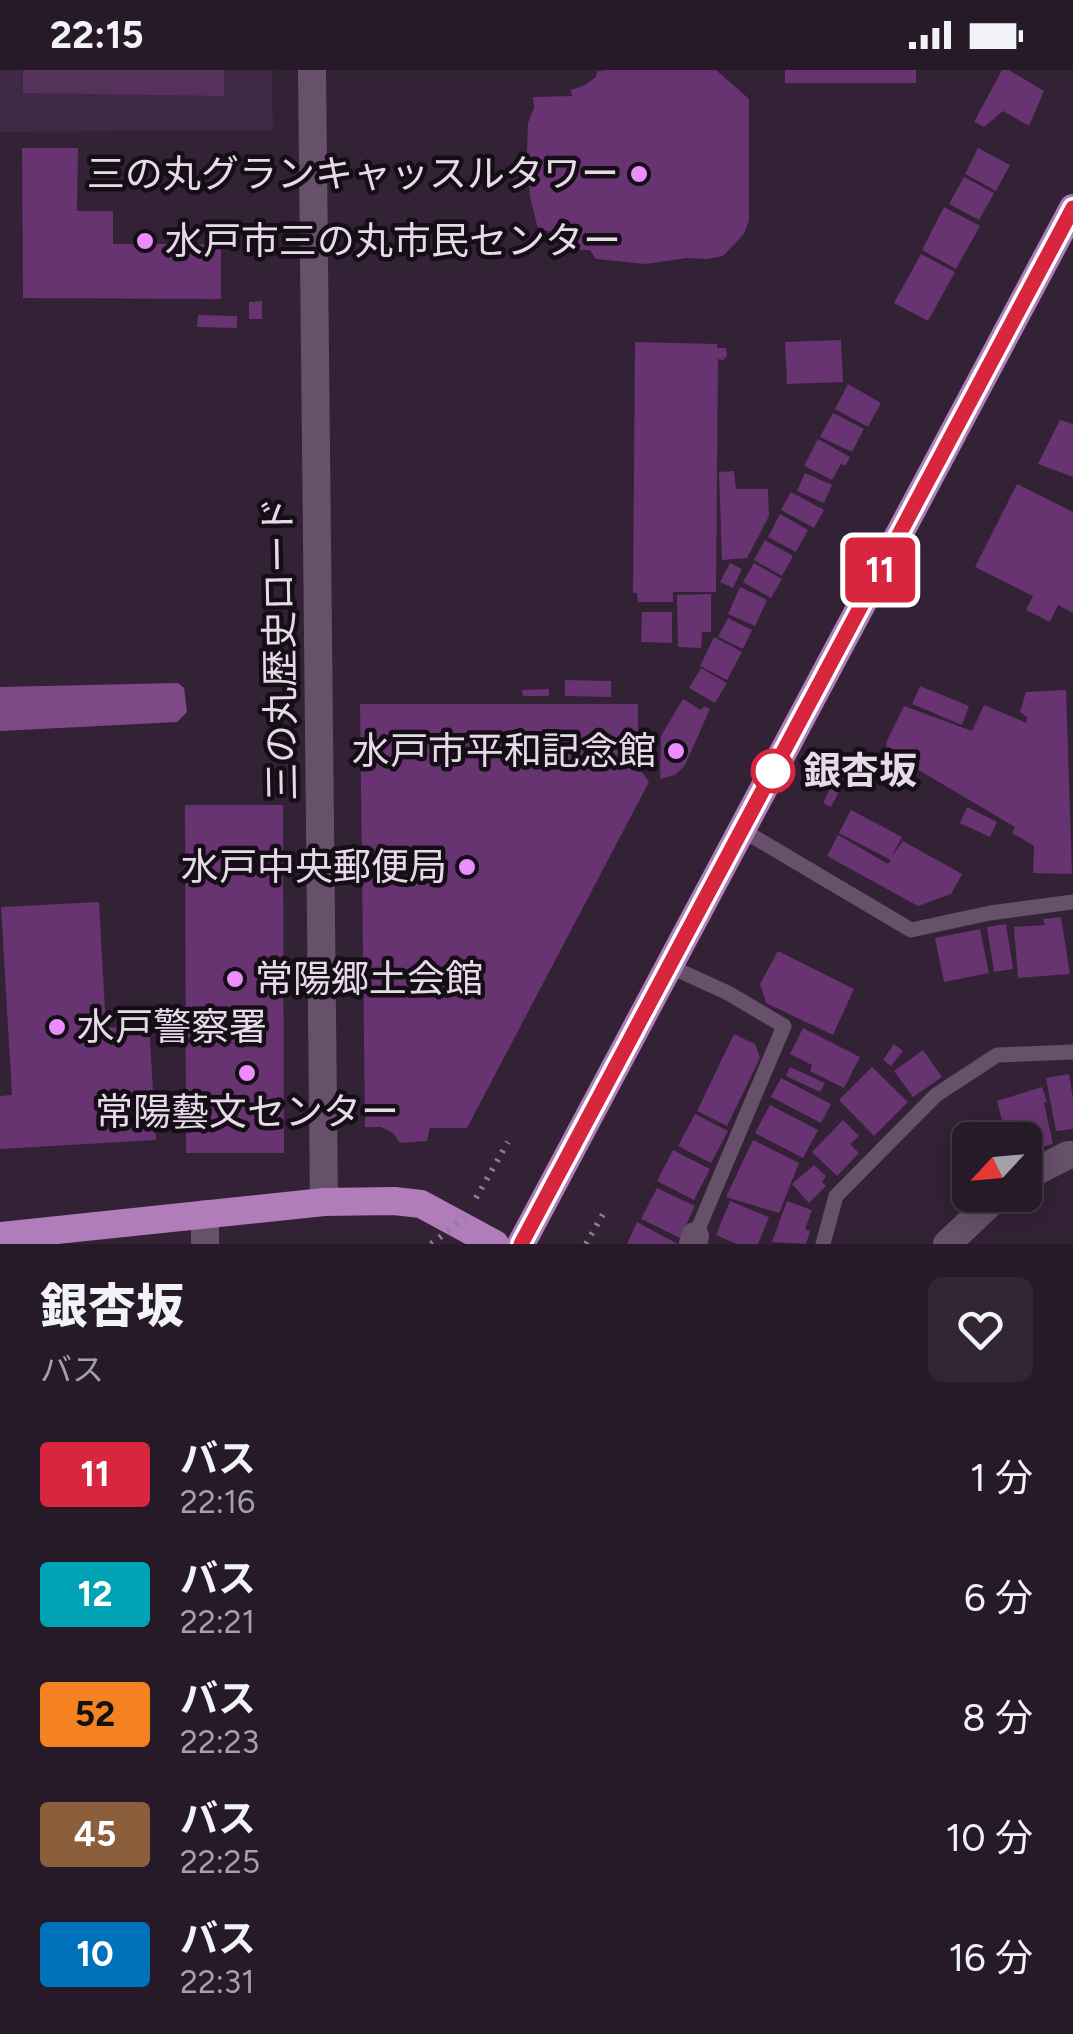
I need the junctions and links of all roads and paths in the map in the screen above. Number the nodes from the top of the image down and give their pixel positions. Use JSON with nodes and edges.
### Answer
{"nodes":[{"id":1,"x":312,"y":70,"type":"edge"},
{"id":2,"x":1073,"y":208,"type":"edge"},
{"id":3,"x":742,"y":830,"type":"junction"},
{"id":4,"x":1073,"y":902,"type":"edge"},
{"id":5,"x":669,"y":966,"type":"junction"},
{"id":6,"x":1073,"y":1052,"type":"edge"},
{"id":7,"x":508,"y":1142,"type":"dead end"},
{"id":8,"x":1073,"y":1154,"type":"edge"},
{"id":9,"x":1042,"y":1168,"type":"edge"},
{"id":10,"x":324,"y":1202,"type":"junction"},
{"id":11,"x":474,"y":1202,"type":"dead end"},
{"id":12,"x":981,"y":1212,"type":"edge"},
{"id":13,"x":205,"y":1214,"type":"junction"},
{"id":14,"x":603,"y":1214,"type":"dead end"},
{"id":15,"x":465,"y":1218,"type":"dead end"},
{"id":16,"x":0,"y":1236,"type":"edge"},
{"id":17,"x":694,"y":1240,"type":"edge"},
{"id":18,"x":205,"y":1244,"type":"edge"},
{"id":19,"x":431,"y":1244,"type":"edge"},
{"id":20,"x":495,"y":1244,"type":"edge"},
{"id":21,"x":521,"y":1244,"type":"edge"},
{"id":22,"x":586,"y":1244,"type":"edge"},
{"id":23,"x":823,"y":1244,"type":"edge"},
{"id":24,"x":947,"y":1244,"type":"edge"}],
"edges":[{"from":1,"to":10,"type":"street","name":"三の丸歴史ロード"},
{"from":2,"to":3,"type":"highway"},
{"from":3,"to":4,"type":"lane"},
{"from":3,"to":5,"type":"highway"},
{"from":5,"to":17,"type":"lane"},
{"from":5,"to":21,"type":"highway"},
{"from":6,"to":23,"type":"lane"},
{"from":7,"to":11,"type":"path"},
{"from":8,"to":9,"type":"street"},
{"from":10,"to":13,"type":"highway"},
{"from":10,"to":20,"type":"highway"},
{"from":12,"to":24,"type":"street"},
{"from":13,"to":16,"type":"highway"},
{"from":13,"to":18,"type":"street"},
{"from":14,"to":22,"type":"path"},
{"from":15,"to":19,"type":"path","bridge":true}]}
